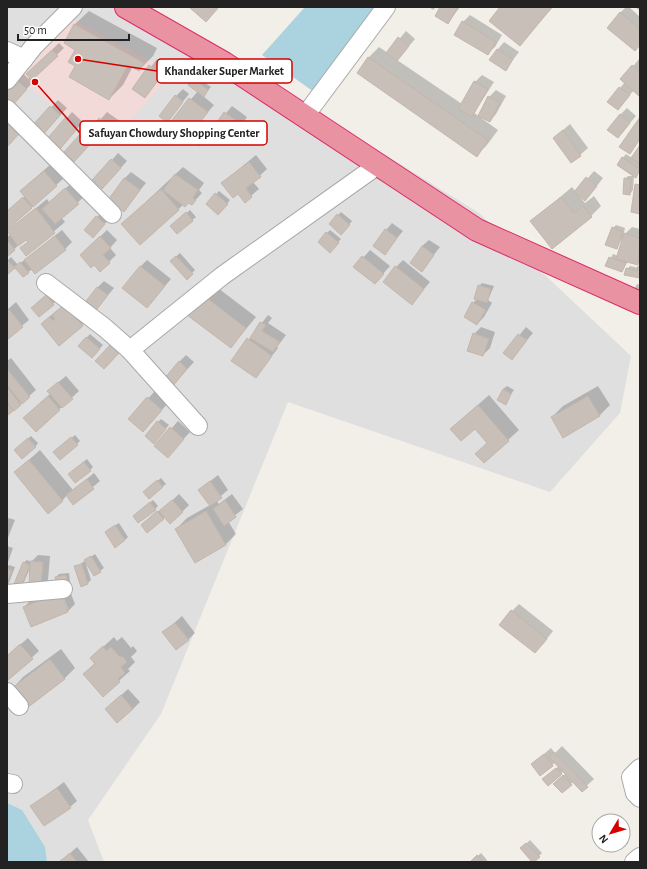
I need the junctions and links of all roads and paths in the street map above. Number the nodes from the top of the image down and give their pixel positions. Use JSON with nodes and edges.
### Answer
{"nodes":[{"id":1,"x":73,"y":7,"type":"edge"},
{"id":2,"x":126,"y":7,"type":"edge"},
{"id":3,"x":386,"y":7,"type":"edge"},
{"id":4,"x":7,"y":51,"type":"edge"},
{"id":5,"x":24,"y":59,"type":"junction"},
{"id":6,"x":7,"y":80,"type":"edge"},
{"id":7,"x":7,"y":109,"type":"edge"},
{"id":8,"x":304,"y":117,"type":"junction"},
{"id":9,"x":378,"y":165,"type":"junction"},
{"id":10,"x":112,"y":214,"type":"dead end"},
{"id":11,"x":46,"y":283,"type":"dead end"},
{"id":12,"x":640,"y":303,"type":"edge"},
{"id":13,"x":130,"y":350,"type":"junction"},
{"id":14,"x":198,"y":426,"type":"dead end"},
{"id":15,"x":63,"y":590,"type":"dead end"},
{"id":16,"x":7,"y":594,"type":"edge"},
{"id":17,"x":7,"y":692,"type":"edge"},
{"id":18,"x":19,"y":706,"type":"dead end"},
{"id":19,"x":640,"y":768,"type":"edge"},
{"id":20,"x":640,"y":798,"type":"edge"},
{"id":21,"x":640,"y":857,"type":"edge"},
{"id":22,"x":634,"y":862,"type":"edge"}],
"edges":[{"from":1,"to":5,"type":"street"},
{"from":2,"to":8,"type":"highway"},
{"from":3,"to":8,"type":"street"},
{"from":4,"to":5,"type":"street"},
{"from":5,"to":6,"type":"street"},
{"from":7,"to":10,"type":"street"},
{"from":8,"to":9,"type":"highway"},
{"from":9,"to":12,"type":"highway"},
{"from":9,"to":13,"type":"street"},
{"from":11,"to":13,"type":"street"},
{"from":13,"to":14,"type":"street"},
{"from":15,"to":16,"type":"street"},
{"from":17,"to":18,"type":"street"},
{"from":19,"to":20,"type":"street"},
{"from":21,"to":22,"type":"street"}]}
